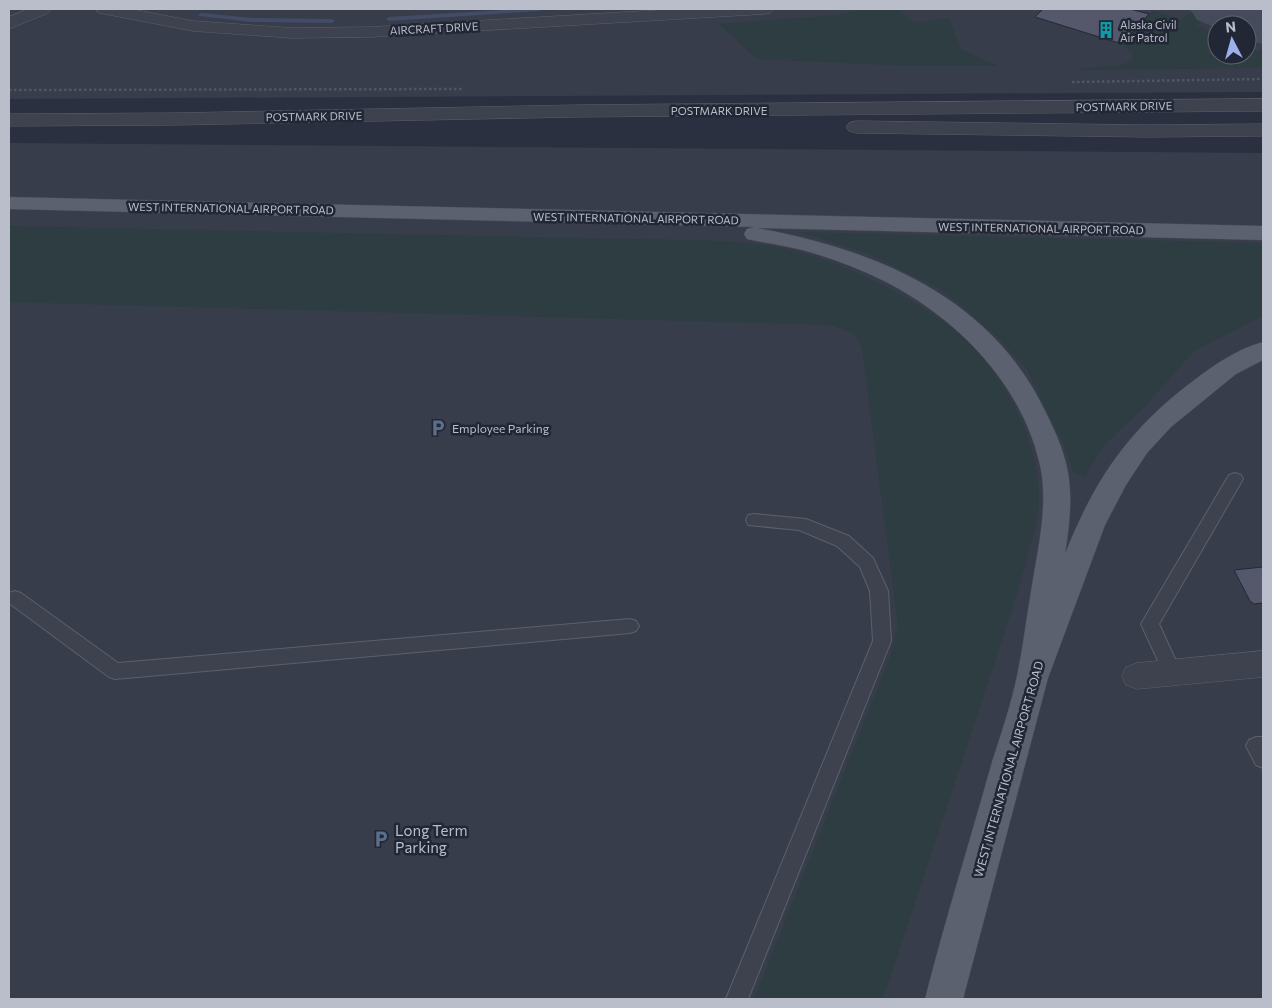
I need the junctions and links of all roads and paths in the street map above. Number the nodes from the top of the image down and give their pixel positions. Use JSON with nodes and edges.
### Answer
{"nodes":[{"id":1,"x":42,"y":9,"type":"edge"},
{"id":2,"x":105,"y":9,"type":"edge"},
{"id":3,"x":759,"y":9,"type":"edge"},
{"id":4,"x":764,"y":9,"type":"edge"},
{"id":5,"x":9,"y":24,"type":"edge"},
{"id":6,"x":1263,"y":105,"type":"edge"},
{"id":7,"x":175,"y":119,"type":"junction"},
{"id":8,"x":9,"y":120,"type":"edge"},
{"id":9,"x":1263,"y":130,"type":"edge"},
{"id":10,"x":9,"y":203,"type":"edge"},
{"id":11,"x":374,"y":211,"type":"junction"},
{"id":12,"x":594,"y":217,"type":"junction"},
{"id":13,"x":9,"y":219,"type":"edge"},
{"id":14,"x":1263,"y":233,"type":"edge"},
{"id":15,"x":1263,"y":350,"type":"edge"},
{"id":16,"x":1235,"y":479,"type":"dead end"},
{"id":17,"x":754,"y":520,"type":"dead end"},
{"id":18,"x":15,"y":598,"type":"dead end"},
{"id":19,"x":630,"y":626,"type":"dead end"},
{"id":20,"x":1263,"y":664,"type":"edge"},
{"id":21,"x":1172,"y":672,"type":"junction"},
{"id":22,"x":1137,"y":676,"type":"dead end"},
{"id":23,"x":1032,"y":678,"type":"junction"},
{"id":24,"x":1263,"y":746,"type":"edge"},
{"id":25,"x":1263,"y":759,"type":"edge"},
{"id":26,"x":737,"y":999,"type":"edge"},
{"id":27,"x":944,"y":999,"type":"edge"}],
"edges":[{"from":1,"to":5,"type":"street"},
{"from":2,"to":3,"type":"street","name":"AIRCRAFT DRIVE"},
{"from":3,"to":4,"type":"street","name":"AIRCRAFT DRIVE"},
{"from":6,"to":7,"type":"street","name":"POSTMARK DRIVE"},
{"from":7,"to":8,"type":"street","name":"POSTMARK DRIVE"},
{"from":7,"to":9,"type":"street","name":"POSTMARK DRIVE"},
{"from":10,"to":11,"type":"main road","name":"WEST INTERNATIONAL AIRPORT ROAD"},
{"from":11,"to":12,"type":"main road","name":"WEST INTERNATIONAL AIRPORT ROAD"},
{"from":11,"to":13,"type":"main road"},
{"from":12,"to":14,"type":"main road","name":"WEST INTERNATIONAL AIRPORT ROAD"},
{"from":12,"to":23,"type":"main road"},
{"from":15,"to":23,"type":"main road","name":"WEST INTERNATIONAL AIRPORT ROAD"},
{"from":16,"to":21,"type":"lane"},
{"from":17,"to":26,"type":"lane"},
{"from":18,"to":19,"type":"lane"},
{"from":20,"to":21,"type":"street"},
{"from":21,"to":22,"type":"street"},
{"from":23,"to":27,"type":"main road","name":"WEST INTERNATIONAL AIRPORT ROAD"},
{"from":24,"to":25,"type":"lane"}]}
